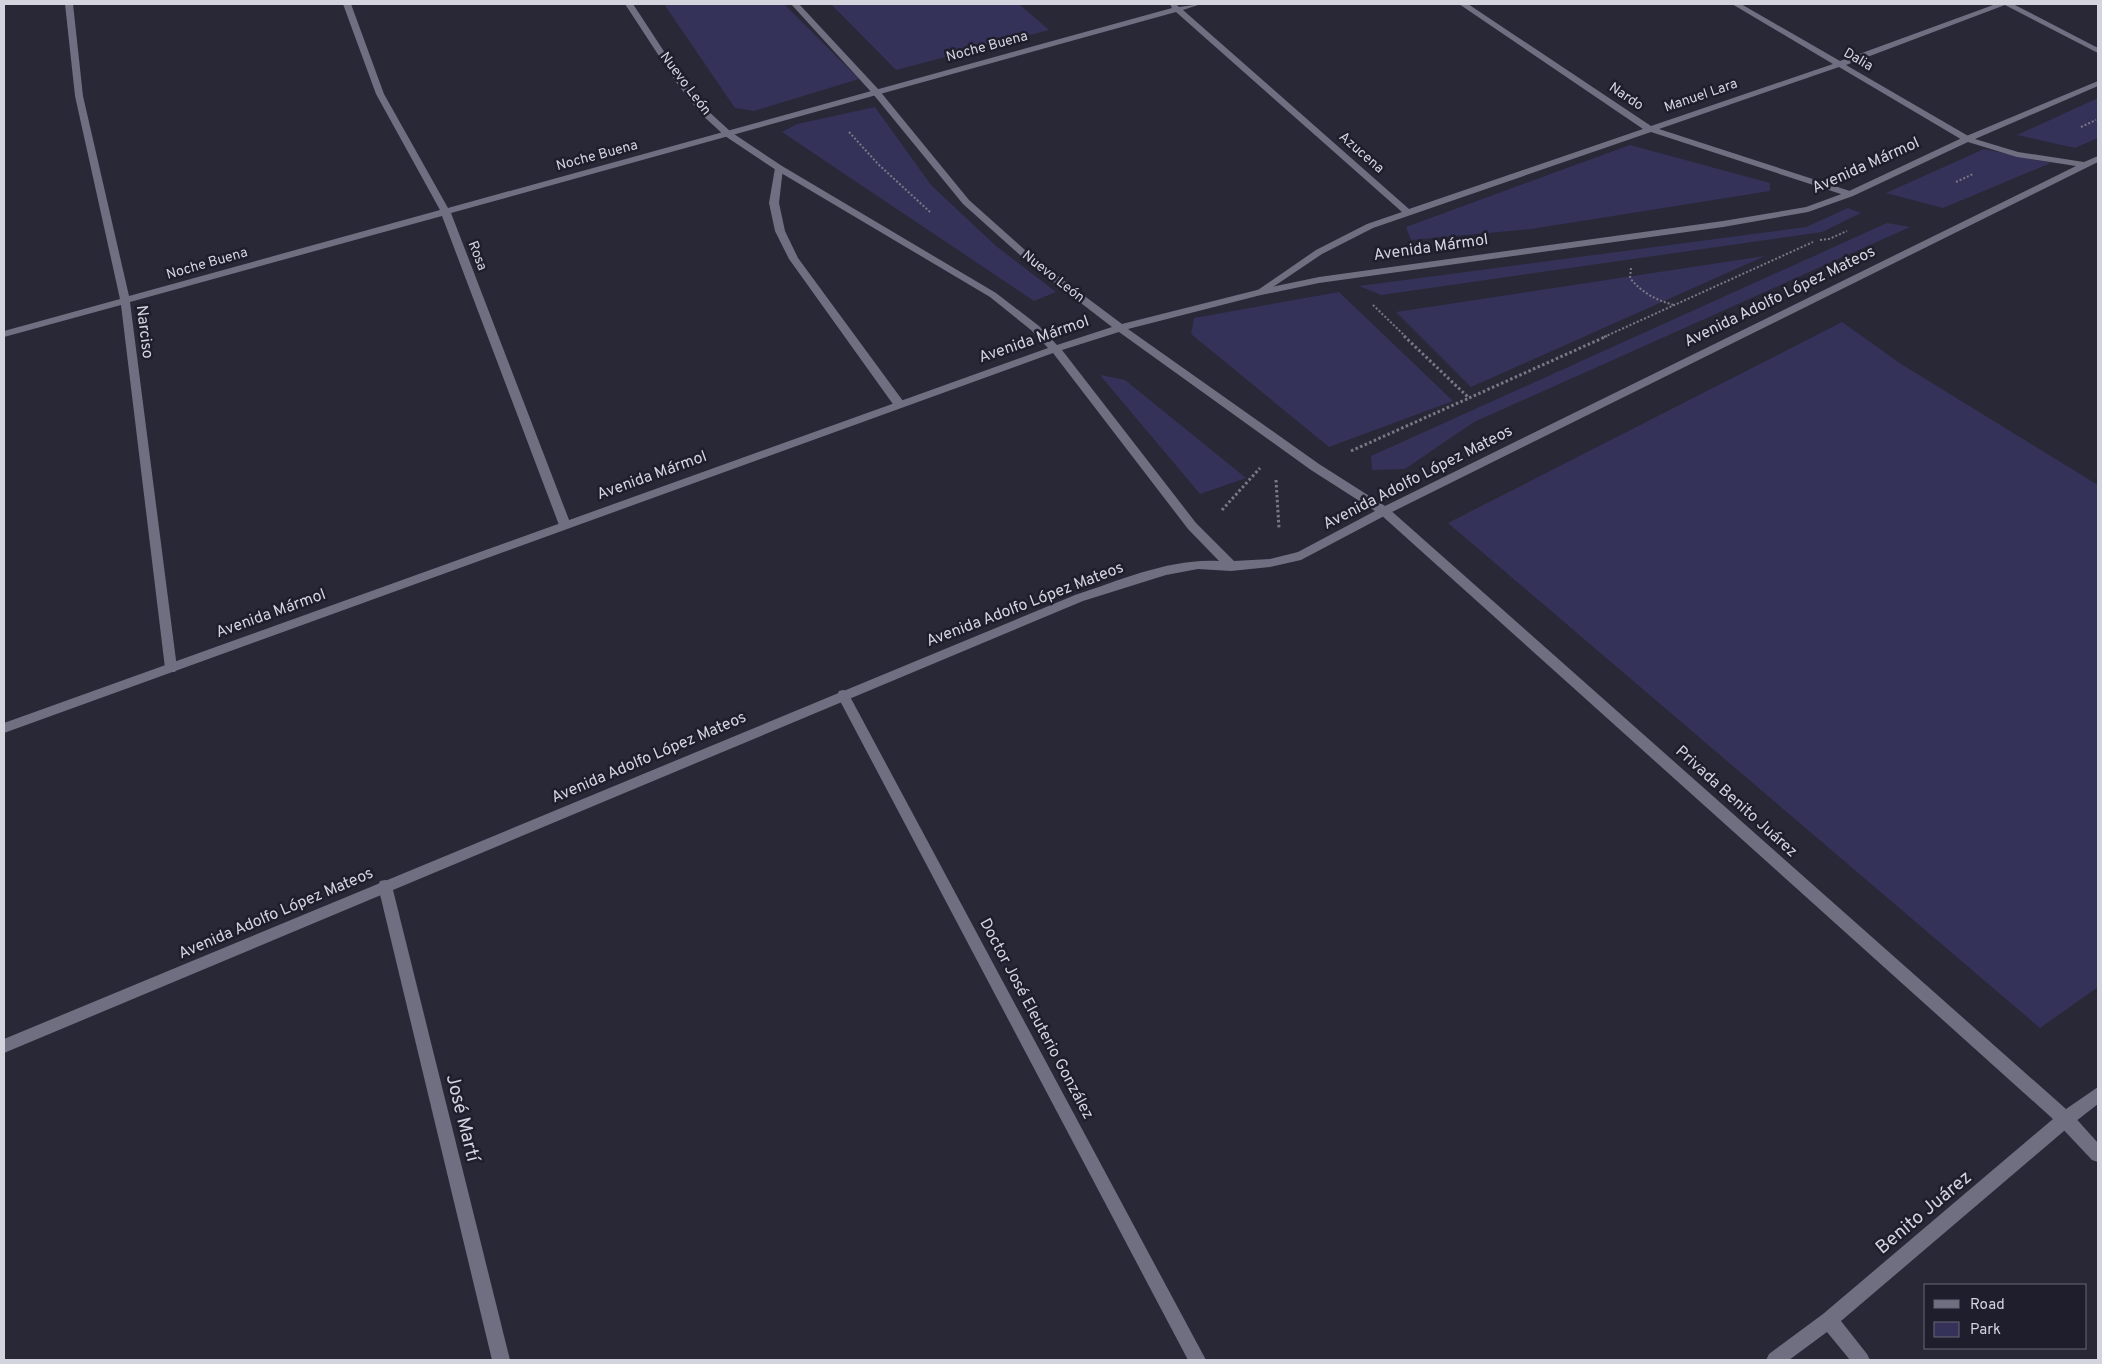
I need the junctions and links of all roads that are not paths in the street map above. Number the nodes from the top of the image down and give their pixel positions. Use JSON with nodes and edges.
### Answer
{"nodes":[{"id":1,"x":69,"y":4,"type":"edge"},
{"id":2,"x":347,"y":4,"type":"edge"},
{"id":3,"x":629,"y":4,"type":"edge"},
{"id":4,"x":795,"y":4,"type":"edge"},
{"id":5,"x":1197,"y":4,"type":"edge"},
{"id":6,"x":1463,"y":4,"type":"edge"},
{"id":7,"x":1736,"y":4,"type":"edge"},
{"id":8,"x":2002,"y":4,"type":"edge"},
{"id":9,"x":2008,"y":4,"type":"edge"},
{"id":10,"x":1174,"y":6,"type":"edge"},
{"id":11,"x":2098,"y":51,"type":"edge"},
{"id":12,"x":1838,"y":64,"type":"junction"},
{"id":13,"x":2098,"y":84,"type":"edge"},
{"id":14,"x":876,"y":92,"type":"junction"},
{"id":15,"x":1649,"y":129,"type":"junction"},
{"id":16,"x":728,"y":134,"type":"junction"},
{"id":17,"x":1967,"y":139,"type":"junction"},
{"id":18,"x":2098,"y":159,"type":"edge"},
{"id":19,"x":2085,"y":165,"type":"junction"},
{"id":20,"x":779,"y":168,"type":"junction"},
{"id":21,"x":1850,"y":194,"type":"junction"},
{"id":22,"x":1407,"y":212,"type":"junction"},
{"id":23,"x":446,"y":213,"type":"junction"},
{"id":24,"x":1261,"y":292,"type":"junction"},
{"id":25,"x":125,"y":301,"type":"junction"},
{"id":26,"x":1120,"y":328,"type":"junction"},
{"id":27,"x":4,"y":334,"type":"edge"},
{"id":28,"x":1055,"y":349,"type":"junction"},
{"id":29,"x":899,"y":404,"type":"junction"},
{"id":30,"x":1384,"y":511,"type":"junction"},
{"id":31,"x":565,"y":525,"type":"junction"},
{"id":32,"x":1231,"y":566,"type":"junction"},
{"id":33,"x":171,"y":668,"type":"junction"},
{"id":34,"x":843,"y":695,"type":"junction"},
{"id":35,"x":4,"y":728,"type":"edge"},
{"id":36,"x":385,"y":886,"type":"junction"},
{"id":37,"x":4,"y":1046,"type":"edge"},
{"id":38,"x":2098,"y":1094,"type":"edge"},
{"id":39,"x":2066,"y":1119,"type":"junction"},
{"id":40,"x":2098,"y":1154,"type":"edge"},
{"id":41,"x":1829,"y":1320,"type":"junction"},
{"id":42,"x":501,"y":1360,"type":"edge"},
{"id":43,"x":1197,"y":1360,"type":"edge"},
{"id":44,"x":1775,"y":1360,"type":"edge"},
{"id":45,"x":1861,"y":1360,"type":"edge"}],
"edges":[{"from":1,"to":25,"type":"street","name":"Narciso"},
{"from":2,"to":23,"type":"street","name":"Rosa"},
{"from":3,"to":16,"type":"street","name":"Nuevo León"},
{"from":4,"to":14,"type":"street","name":"Nuevo León"},
{"from":5,"to":10,"type":"street","name":"Noche Buena"},
{"from":6,"to":15,"type":"street","name":"Nardo"},
{"from":7,"to":12,"type":"street","name":"Dalia"},
{"from":8,"to":12,"type":"street","name":"Manuel Lara"},
{"from":9,"to":11,"type":"street"},
{"from":10,"to":14,"type":"street","name":"Noche Buena"},
{"from":10,"to":22,"type":"street","name":"Azucena"},
{"from":12,"to":15,"type":"street","name":"Manuel Lara"},
{"from":12,"to":17,"type":"street","name":"Dalia"},
{"from":13,"to":17,"type":"street","name":"Avenida Mármol"},
{"from":14,"to":16,"type":"street","name":"Noche Buena"},
{"from":14,"to":26,"type":"street","name":"Nuevo León"},
{"from":15,"to":21,"type":"street","name":"Nardo"},
{"from":15,"to":22,"type":"street","name":"Manuel Lara"},
{"from":16,"to":20,"type":"street","name":"Nuevo León"},
{"from":16,"to":23,"type":"street","name":"Noche Buena"},
{"from":17,"to":19,"type":"street","name":"Dalia"},
{"from":17,"to":21,"type":"street","name":"Avenida Mármol"},
{"from":18,"to":19,"type":"street","name":"Avenida Adolfo López Mateos"},
{"from":19,"to":30,"type":"street","name":"Avenida Adolfo López Mateos"},
{"from":20,"to":28,"type":"street","name":"Nuevo León"},
{"from":20,"to":29,"type":"street"},
{"from":21,"to":24,"type":"street","name":"Avenida Mármol"},
{"from":22,"to":24,"type":"street"},
{"from":23,"to":25,"type":"street","name":"Noche Buena"},
{"from":23,"to":31,"type":"street","name":"Rosa"},
{"from":24,"to":26,"type":"street","name":"Avenida Mármol"},
{"from":25,"to":27,"type":"street","name":"Noche Buena"},
{"from":25,"to":33,"type":"street","name":"Narciso"},
{"from":26,"to":28,"type":"street","name":"Avenida Mármol"},
{"from":26,"to":30,"type":"street","name":"Nuevo León"},
{"from":28,"to":29,"type":"street","name":"Avenida Mármol"},
{"from":28,"to":32,"type":"street","name":"Nuevo León"},
{"from":29,"to":31,"type":"street","name":"Avenida Mármol"},
{"from":30,"to":32,"type":"street","name":"Avenida Adolfo López Mateos"},
{"from":30,"to":39,"type":"street","name":"Privada Benito Juárez"},
{"from":31,"to":33,"type":"street","name":"Avenida Mármol"},
{"from":32,"to":34,"type":"street","name":"Avenida Adolfo López Mateos"},
{"from":33,"to":35,"type":"street","name":"Avenida Mármol"},
{"from":34,"to":36,"type":"street","name":"Avenida Adolfo López Mateos"},
{"from":34,"to":43,"type":"street","name":"Doctor José Eleuterio González"},
{"from":36,"to":37,"type":"street","name":"Avenida Adolfo López Mateos"},
{"from":36,"to":42,"type":"street","name":"José Martí"},
{"from":38,"to":39,"type":"street","name":"Benito Juárez"},
{"from":39,"to":40,"type":"street","name":"Privada Benito Juárez"},
{"from":39,"to":41,"type":"street","name":"Benito Juárez"},
{"from":41,"to":44,"type":"street","name":"Benito Juárez"},
{"from":41,"to":45,"type":"street"}]}
